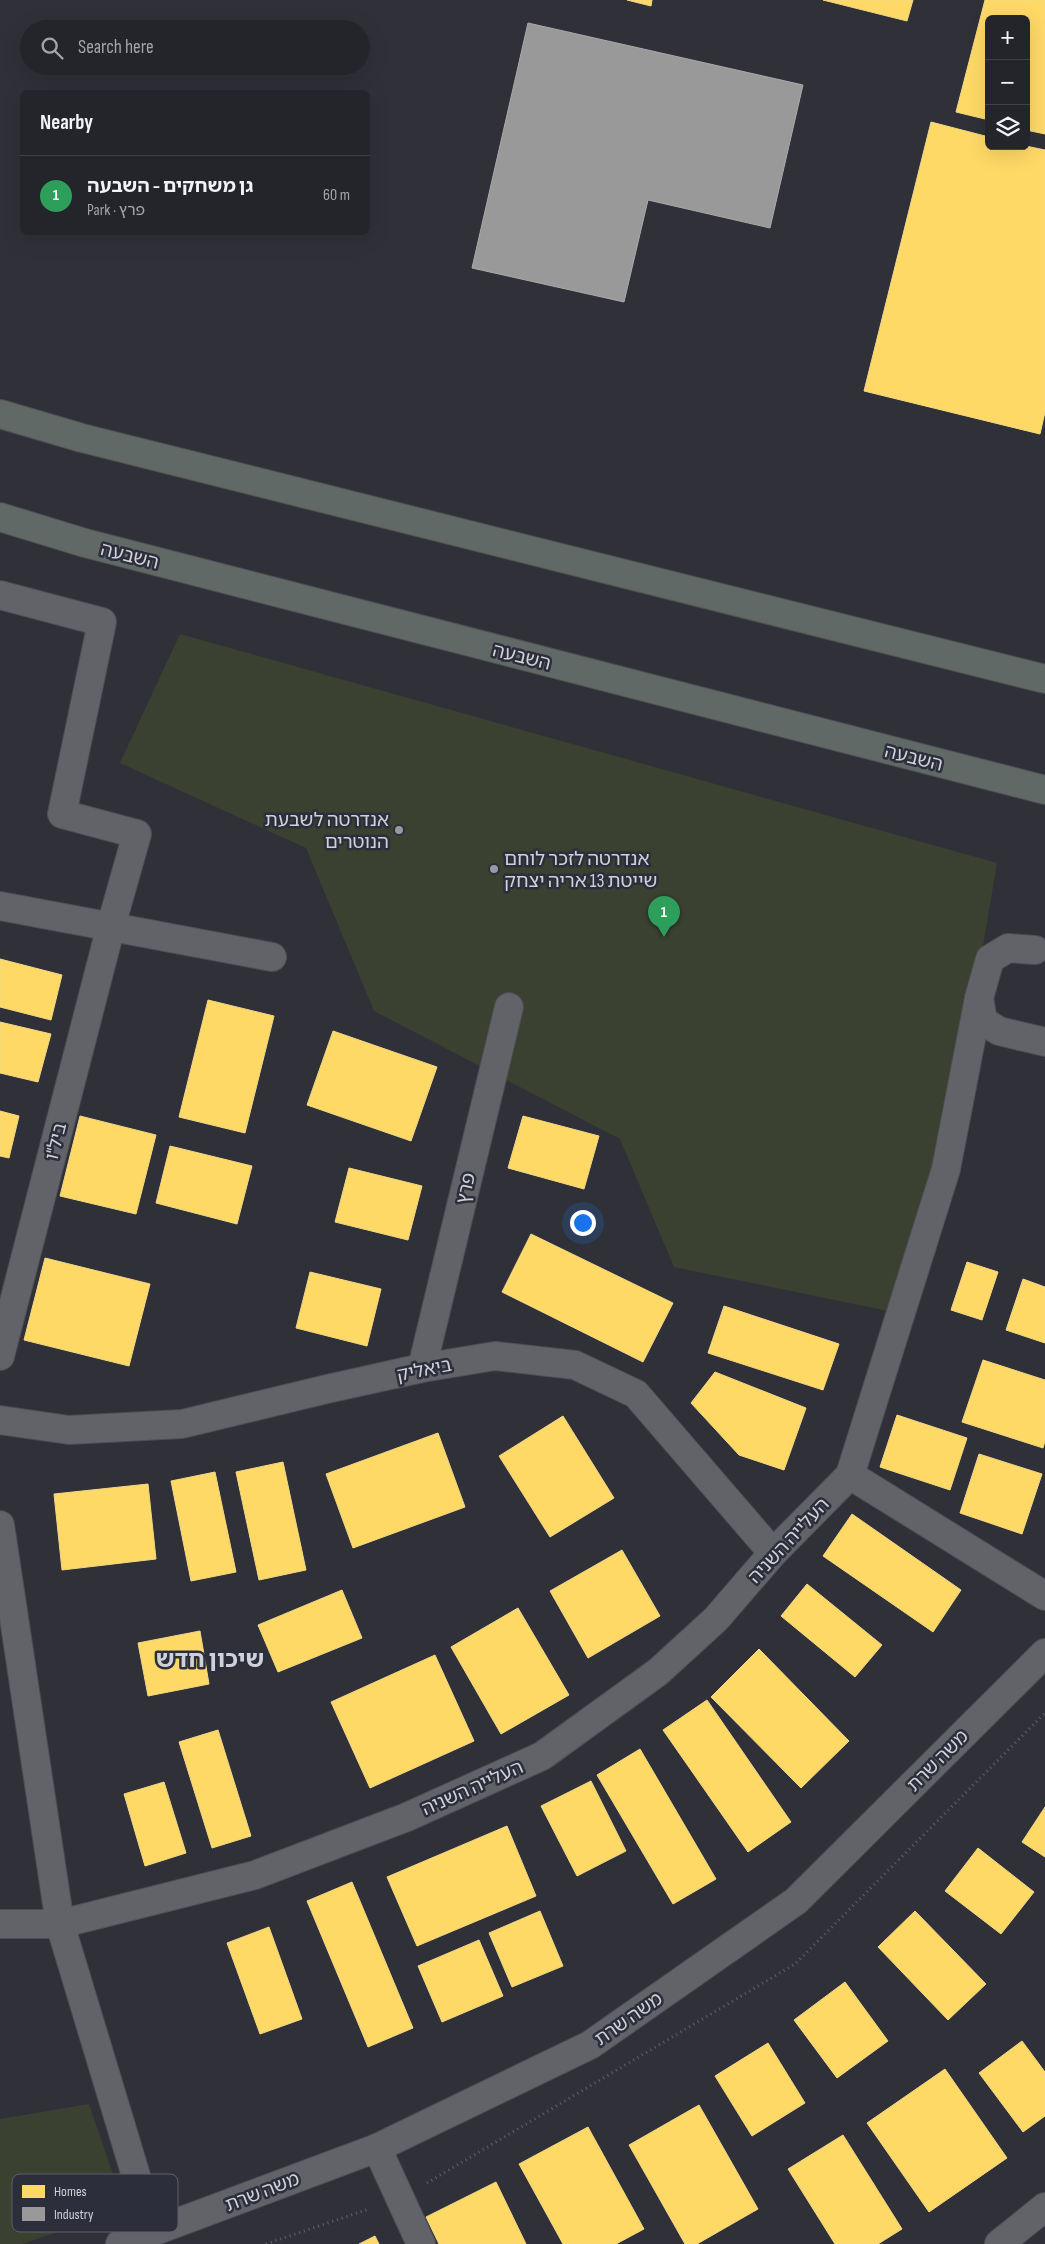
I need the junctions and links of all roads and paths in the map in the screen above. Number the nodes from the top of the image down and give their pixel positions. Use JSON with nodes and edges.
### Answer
{"nodes":[{"id":1,"x":0,"y":414,"type":"edge"},
{"id":2,"x":0,"y":517,"type":"edge"},
{"id":3,"x":0,"y":595,"type":"edge"},
{"id":4,"x":1045,"y":680,"type":"edge"},
{"id":5,"x":1045,"y":790,"type":"edge"},
{"id":6,"x":0,"y":906,"type":"edge"},
{"id":7,"x":111,"y":926,"type":"junction"},
{"id":8,"x":1035,"y":950,"type":"dead end"},
{"id":9,"x":272,"y":957,"type":"dead end"},
{"id":10,"x":980,"y":998,"type":"junction"},
{"id":11,"x":508,"y":1007,"type":"dead end"},
{"id":12,"x":1045,"y":1042,"type":"edge"},
{"id":13,"x":0,"y":1356,"type":"edge"},
{"id":14,"x":422,"y":1368,"type":"junction"},
{"id":15,"x":0,"y":1420,"type":"edge"},
{"id":16,"x":850,"y":1474,"type":"junction"},
{"id":17,"x":0,"y":1524,"type":"edge"},
{"id":18,"x":773,"y":1553,"type":"junction"},
{"id":19,"x":1045,"y":1596,"type":"edge"},
{"id":20,"x":1045,"y":1653,"type":"edge"},
{"id":21,"x":0,"y":1924,"type":"edge"},
{"id":22,"x":60,"y":1924,"type":"junction"},
{"id":23,"x":376,"y":2148,"type":"junction"},
{"id":24,"x":135,"y":2174,"type":"edge"},
{"id":25,"x":1045,"y":2207,"type":"edge"},
{"id":26,"x":178,"y":2223,"type":"edge"},
{"id":27,"x":153,"y":2232,"type":"edge"},
{"id":28,"x":1026,"y":2235,"type":"edge"},
{"id":29,"x":120,"y":2244,"type":"edge"},
{"id":30,"x":421,"y":2244,"type":"edge"},
{"id":31,"x":999,"y":2244,"type":"edge"}],
"edges":[{"from":1,"to":4,"type":"highway"},
{"from":2,"to":5,"type":"highway","name":"השבעה"},
{"from":3,"to":7,"type":"street","name":"ביל\"ו"},
{"from":6,"to":7,"type":"street"},
{"from":7,"to":9,"type":"street"},
{"from":7,"to":13,"type":"street","name":"ביל\"ו"},
{"from":8,"to":10,"type":"street"},
{"from":10,"to":12,"type":"street"},
{"from":10,"to":16,"type":"street"},
{"from":11,"to":14,"type":"street","name":"פרץ"},
{"from":14,"to":15,"type":"street","name":"ביאליק"},
{"from":14,"to":18,"type":"street","name":"ביאליק"},
{"from":16,"to":18,"type":"street","name":"העלייה השניה"},
{"from":16,"to":19,"type":"street"},
{"from":17,"to":22,"type":"street"},
{"from":18,"to":22,"type":"street","name":"העלייה השניה"},
{"from":20,"to":23,"type":"street","name":"משה שרת"},
{"from":21,"to":22,"type":"street","name":"העלייה השניה"},
{"from":22,"to":24,"type":"street"},
{"from":23,"to":26,"type":"street","name":"משה שרת"},
{"from":23,"to":30,"type":"street"},
{"from":25,"to":28,"type":"street"},
{"from":27,"to":29,"type":"street","name":"משה שרת"},
{"from":28,"to":31,"type":"street"}]}
